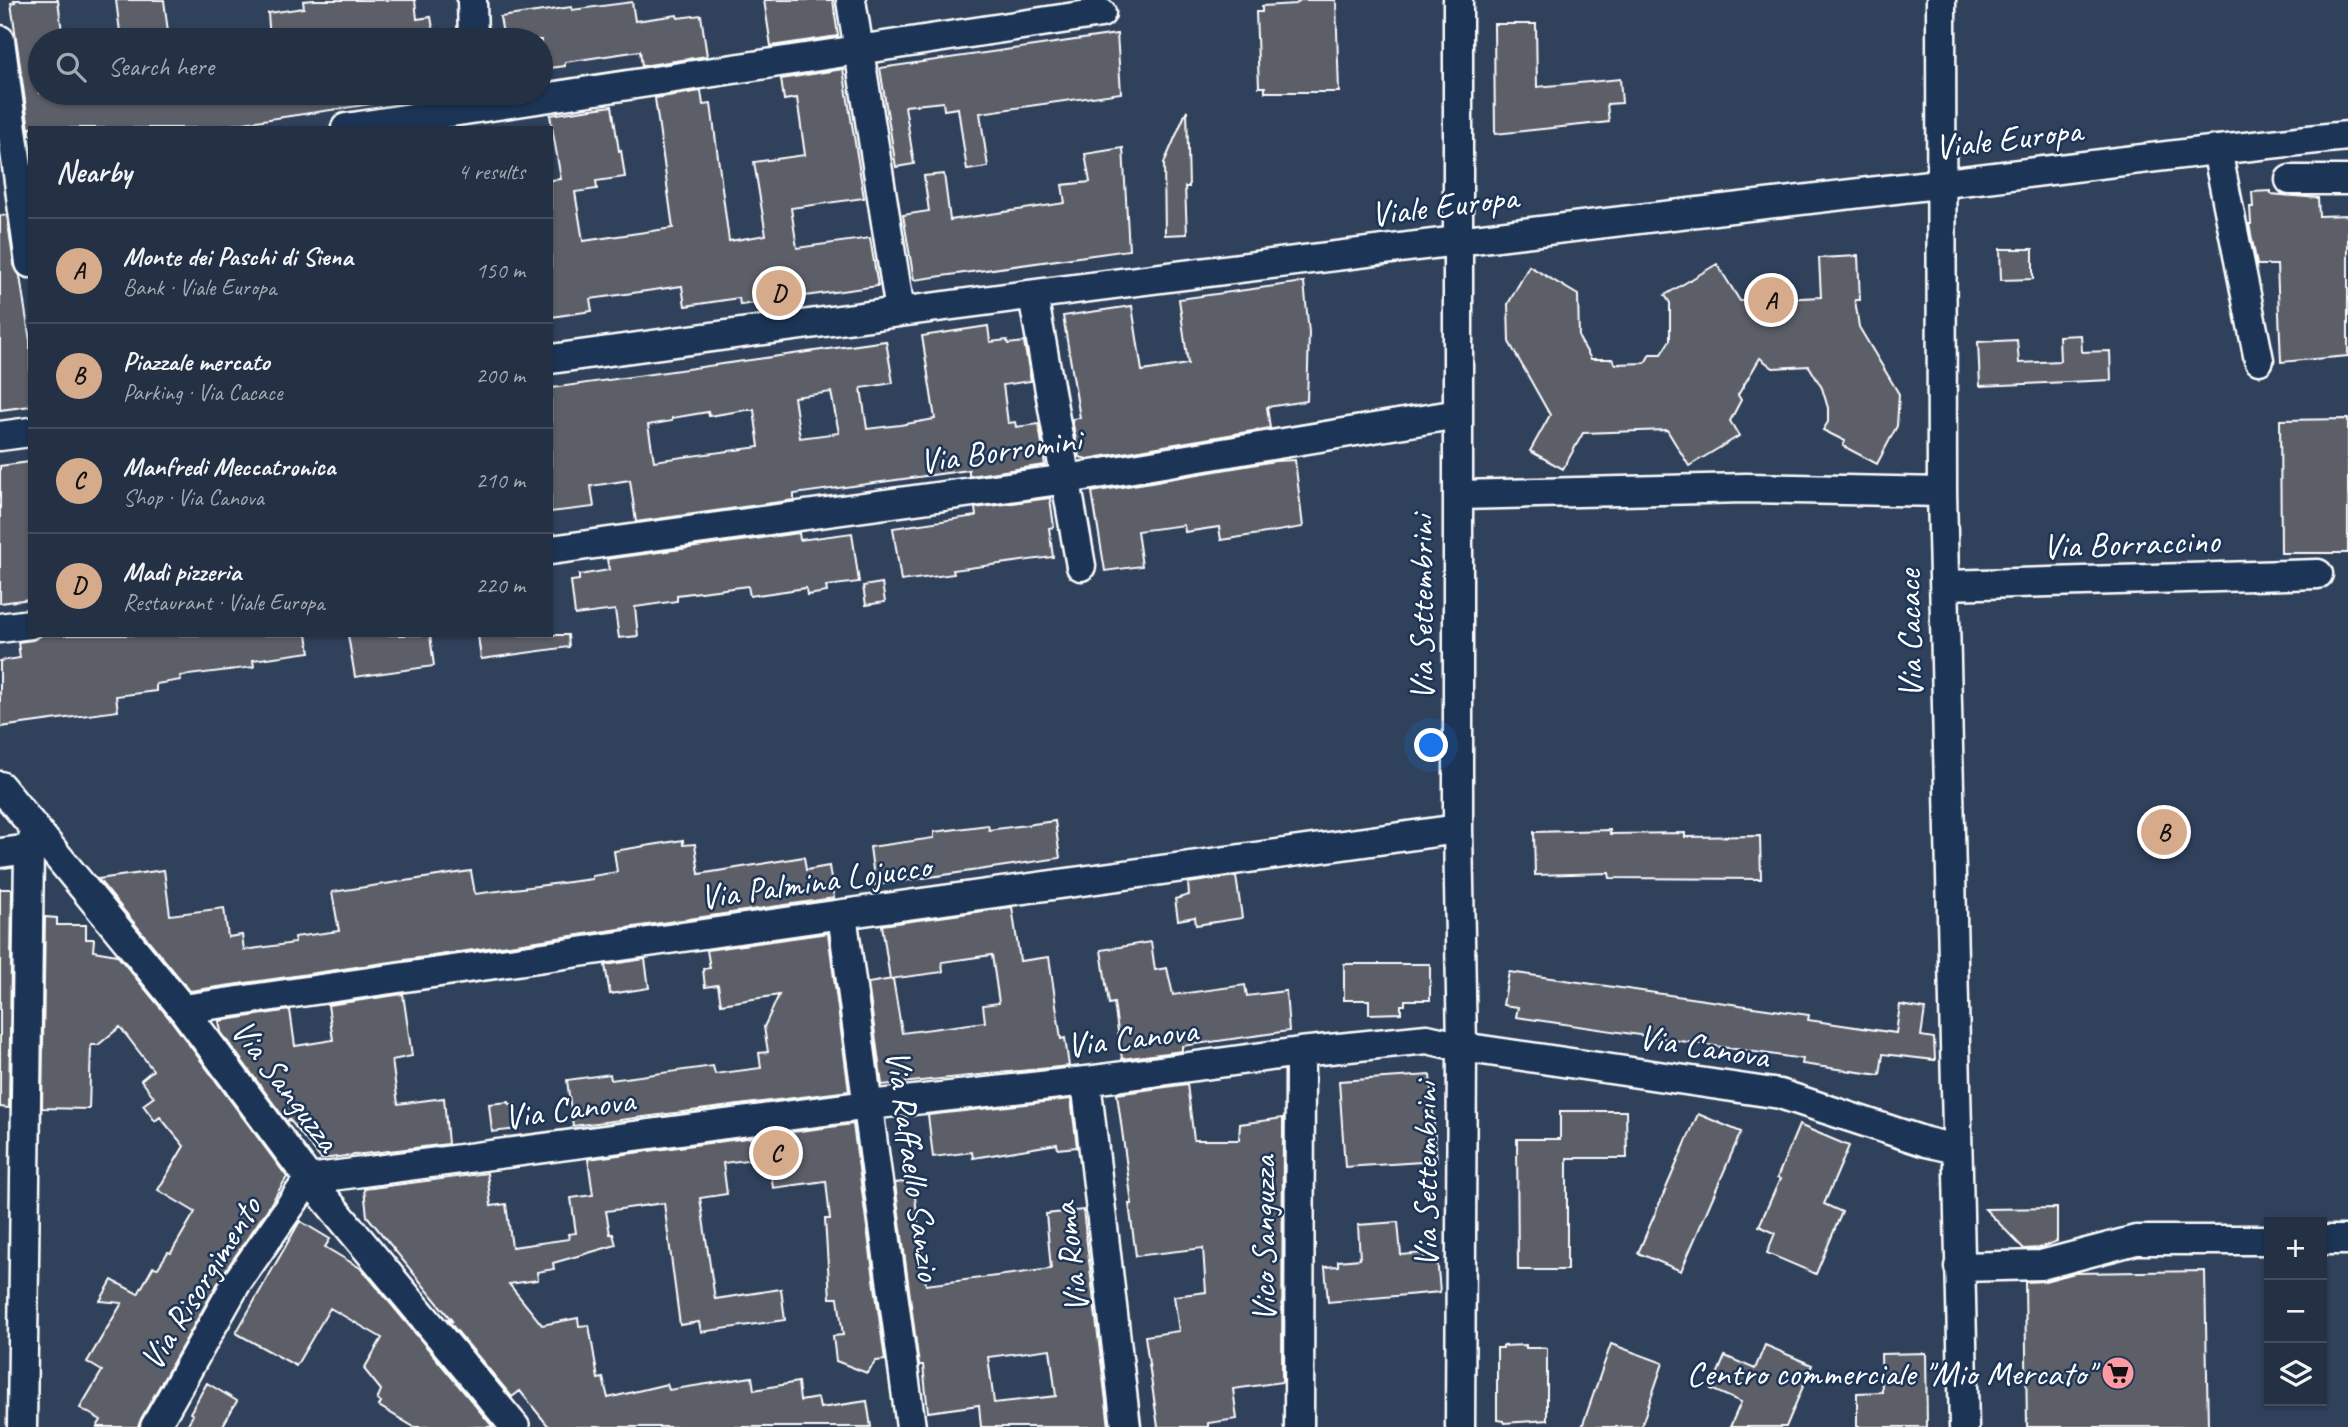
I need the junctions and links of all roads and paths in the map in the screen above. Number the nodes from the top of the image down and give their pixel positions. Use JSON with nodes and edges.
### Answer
{"nodes":[{"id":1,"x":472,"y":0,"type":"edge"},
{"id":2,"x":851,"y":0,"type":"edge"},
{"id":3,"x":1458,"y":0,"type":"edge"},
{"id":4,"x":1941,"y":0,"type":"edge"},
{"id":5,"x":1101,"y":13,"type":"dead end"},
{"id":6,"x":473,"y":28,"type":"edge"},
{"id":7,"x":0,"y":40,"type":"edge"},
{"id":8,"x":860,"y":52,"type":"junction"},
{"id":9,"x":553,"y":98,"type":"edge"},
{"id":10,"x":509,"y":105,"type":"edge"},
{"id":11,"x":476,"y":110,"type":"edge"},
{"id":12,"x":360,"y":126,"type":"edge"},
{"id":13,"x":2348,"y":136,"type":"edge"},
{"id":14,"x":2309,"y":139,"type":"junction"},
{"id":15,"x":2217,"y":150,"type":"junction"},
{"id":16,"x":16,"y":177,"type":"edge"},
{"id":17,"x":2348,"y":180,"type":"edge"},
{"id":18,"x":1941,"y":184,"type":"junction"},
{"id":19,"x":1458,"y":239,"type":"junction"},
{"id":20,"x":28,"y":252,"type":"edge"},
{"id":21,"x":1033,"y":295,"type":"junction"},
{"id":22,"x":900,"y":311,"type":"junction"},
{"id":23,"x":553,"y":359,"type":"edge"},
{"id":24,"x":2259,"y":360,"type":"dead end"},
{"id":25,"x":1458,"y":414,"type":"junction"},
{"id":26,"x":28,"y":432,"type":"edge"},
{"id":27,"x":0,"y":436,"type":"edge"},
{"id":28,"x":1067,"y":479,"type":"junction"},
{"id":29,"x":1942,"y":492,"type":"junction"},
{"id":30,"x":1458,"y":495,"type":"junction"},
{"id":31,"x":553,"y":550,"type":"edge"},
{"id":32,"x":1082,"y":566,"type":"dead end"},
{"id":33,"x":2318,"y":574,"type":"dead end"},
{"id":34,"x":1945,"y":585,"type":"junction"},
{"id":35,"x":28,"y":624,"type":"edge"},
{"id":36,"x":0,"y":628,"type":"edge"},
{"id":37,"x":0,"y":786,"type":"edge"},
{"id":38,"x":1458,"y":829,"type":"junction"},
{"id":39,"x":33,"y":841,"type":"junction"},
{"id":40,"x":0,"y":853,"type":"edge"},
{"id":41,"x":842,"y":914,"type":"junction"},
{"id":42,"x":183,"y":1009,"type":"junction"},
{"id":43,"x":1462,"y":1047,"type":"junction"},
{"id":44,"x":1300,"y":1052,"type":"junction"},
{"id":45,"x":1086,"y":1081,"type":"junction"},
{"id":46,"x":869,"y":1105,"type":"junction"},
{"id":47,"x":1956,"y":1149,"type":"junction"},
{"id":48,"x":309,"y":1179,"type":"junction"},
{"id":49,"x":2264,"y":1240,"type":"edge"},
{"id":50,"x":2327,"y":1240,"type":"edge"},
{"id":51,"x":2348,"y":1240,"type":"edge"},
{"id":52,"x":1959,"y":1267,"type":"junction"},
{"id":53,"x":0,"y":1422,"type":"edge"},
{"id":54,"x":9,"y":1427,"type":"edge"},
{"id":55,"x":22,"y":1427,"type":"edge"},
{"id":56,"x":155,"y":1427,"type":"edge"},
{"id":57,"x":515,"y":1427,"type":"edge"},
{"id":58,"x":911,"y":1427,"type":"edge"},
{"id":59,"x":1126,"y":1427,"type":"edge"},
{"id":60,"x":1299,"y":1427,"type":"edge"},
{"id":61,"x":1460,"y":1427,"type":"edge"},
{"id":62,"x":1964,"y":1427,"type":"edge"}],
"edges":[{"from":1,"to":6,"type":"street"},
{"from":2,"to":8,"type":"street"},
{"from":3,"to":19,"type":"street","name":"Via Settembrini"},
{"from":4,"to":18,"type":"street","name":"Via Cacace"},
{"from":5,"to":8,"type":"street"},
{"from":7,"to":16,"type":"street"},
{"from":8,"to":9,"type":"street"},
{"from":8,"to":22,"type":"street"},
{"from":10,"to":11,"type":"street"},
{"from":11,"to":12,"type":"street"},
{"from":13,"to":14,"type":"street","name":"Viale Europa"},
{"from":14,"to":15,"type":"street","name":"Viale Europa"},
{"from":14,"to":17,"type":"street"},
{"from":15,"to":18,"type":"street","name":"Viale Europa"},
{"from":15,"to":24,"type":"street"},
{"from":16,"to":20,"type":"street"},
{"from":18,"to":19,"type":"street","name":"Viale Europa"},
{"from":18,"to":29,"type":"street","name":"Via Cacace"},
{"from":19,"to":21,"type":"street","name":"Viale Europa"},
{"from":19,"to":25,"type":"street","name":"Via Settembrini"},
{"from":21,"to":22,"type":"street","name":"Viale Europa"},
{"from":21,"to":28,"type":"street"},
{"from":22,"to":23,"type":"street","name":"Viale Europa"},
{"from":25,"to":28,"type":"street","name":"Via Borromini"},
{"from":25,"to":30,"type":"street","name":"Via Settembrini"},
{"from":26,"to":27,"type":"street"},
{"from":28,"to":31,"type":"street","name":"Via Borromini"},
{"from":28,"to":32,"type":"street"},
{"from":29,"to":30,"type":"street"},
{"from":29,"to":34,"type":"street","name":"Via Cacace"},
{"from":30,"to":38,"type":"street","name":"Via Settembrini"},
{"from":33,"to":34,"type":"street","name":"Via Borraccino"},
{"from":34,"to":47,"type":"street","name":"Via Cacace"},
{"from":35,"to":36,"type":"street"},
{"from":37,"to":39,"type":"street","name":"Via Sanguzza"},
{"from":38,"to":41,"type":"street","name":"Via Palmina Lojucco"},
{"from":38,"to":43,"type":"street","name":"Via Settembrini"},
{"from":39,"to":40,"type":"street"},
{"from":39,"to":42,"type":"street","name":"Via Sanguzza"},
{"from":39,"to":55,"type":"street"},
{"from":41,"to":42,"type":"street","name":"Via Palmina Lojucco"},
{"from":41,"to":46,"type":"street","name":"Via Raffaello Sanzio"},
{"from":42,"to":48,"type":"street","name":"Via Sanguzza"},
{"from":43,"to":44,"type":"street","name":"Via Canova"},
{"from":43,"to":47,"type":"street","name":"Via Canova"},
{"from":43,"to":61,"type":"street","name":"Via Settembrini"},
{"from":44,"to":45,"type":"street","name":"Via Canova"},
{"from":44,"to":60,"type":"street","name":"Vico Sanguzza"},
{"from":45,"to":46,"type":"street","name":"Via Canova"},
{"from":45,"to":59,"type":"street","name":"Via Roma"},
{"from":46,"to":48,"type":"street","name":"Via Canova"},
{"from":46,"to":58,"type":"street","name":"Via Raffaello Sanzio"},
{"from":47,"to":52,"type":"street","name":"Via Cacace"},
{"from":48,"to":56,"type":"street","name":"Via Risorgimento"},
{"from":48,"to":57,"type":"street","name":"Via Sanguzza"},
{"from":49,"to":52,"type":"street"},
{"from":50,"to":51,"type":"street"},
{"from":52,"to":62,"type":"street","name":"Via Cacace"},
{"from":53,"to":54,"type":"street"}]}
